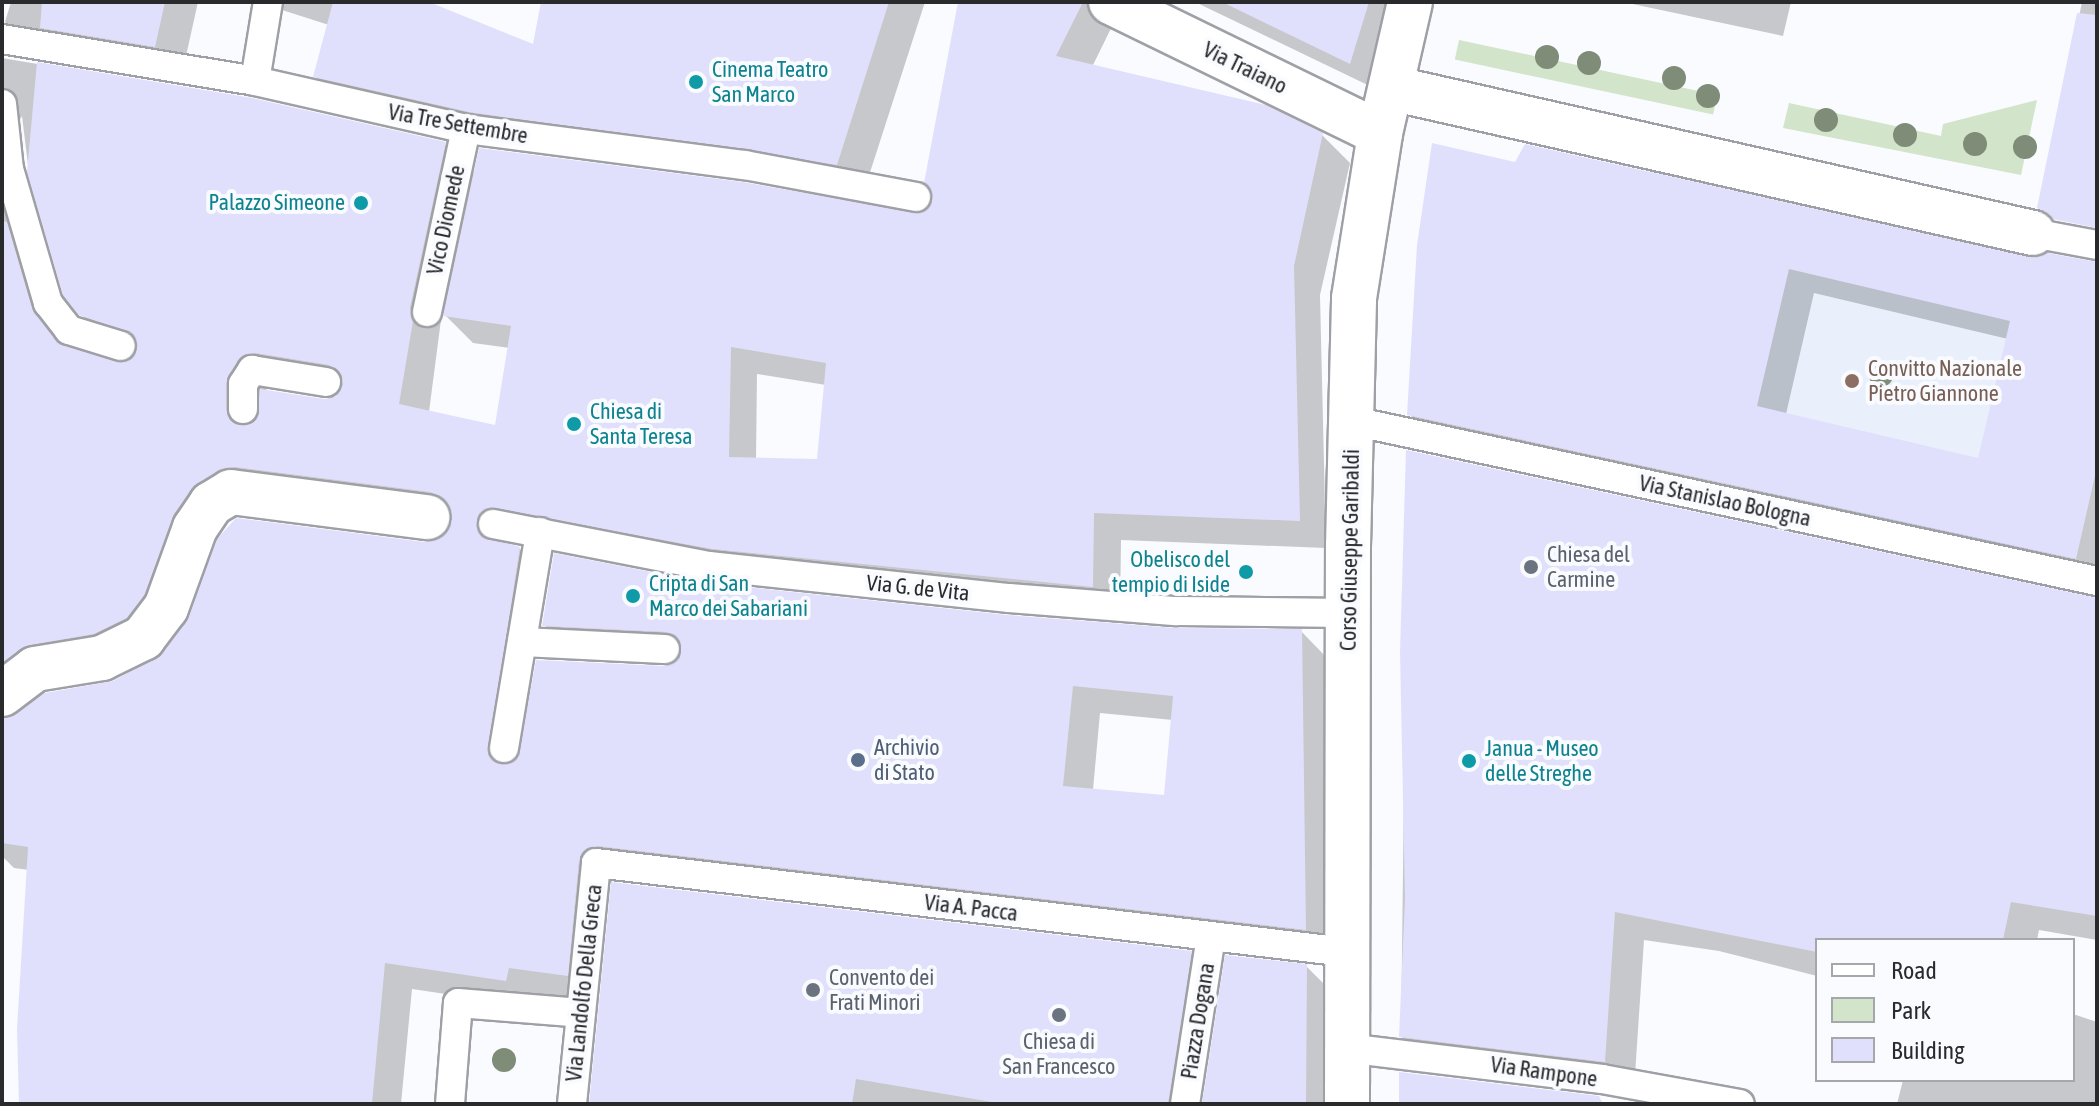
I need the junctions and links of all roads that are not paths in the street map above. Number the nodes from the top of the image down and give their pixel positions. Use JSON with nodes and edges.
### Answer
{"nodes":[{"id":1,"x":268,"y":2,"type":"edge"},
{"id":2,"x":1111,"y":2,"type":"edge"},
{"id":3,"x":1410,"y":2,"type":"edge"},
{"id":4,"x":2,"y":39,"type":"edge"},
{"id":5,"x":255,"y":81,"type":"junction"},
{"id":6,"x":1391,"y":88,"type":"junction"},
{"id":7,"x":2,"y":104,"type":"edge"},
{"id":8,"x":466,"y":129,"type":"junction"},
{"id":9,"x":1380,"y":133,"type":"junction"},
{"id":10,"x":916,"y":197,"type":"dead end"},
{"id":11,"x":2033,"y":233,"type":"joint"},
{"id":12,"x":2097,"y":245,"type":"edge"},
{"id":13,"x":427,"y":312,"type":"dead end"},
{"id":14,"x":121,"y":346,"type":"dead end"},
{"id":15,"x":326,"y":382,"type":"dead end"},
{"id":16,"x":243,"y":409,"type":"dead end"},
{"id":17,"x":1353,"y":421,"type":"junction"},
{"id":18,"x":427,"y":517,"type":"dead end"},
{"id":19,"x":493,"y":524,"type":"dead end"},
{"id":20,"x":540,"y":532,"type":"junction"},
{"id":21,"x":2097,"y":581,"type":"edge"},
{"id":22,"x":1347,"y":613,"type":"junction"},
{"id":23,"x":522,"y":642,"type":"junction"},
{"id":24,"x":665,"y":649,"type":"dead end"},
{"id":25,"x":2,"y":694,"type":"edge"},
{"id":26,"x":504,"y":748,"type":"dead end"},
{"id":27,"x":596,"y":863,"type":"joint"},
{"id":28,"x":1211,"y":937,"type":"junction"},
{"id":29,"x":1346,"y":952,"type":"junction"},
{"id":30,"x":581,"y":1013,"type":"junction"},
{"id":31,"x":1346,"y":1048,"type":"junction"},
{"id":32,"x":450,"y":1104,"type":"edge"},
{"id":33,"x":572,"y":1104,"type":"edge"},
{"id":34,"x":1185,"y":1104,"type":"edge"},
{"id":35,"x":1347,"y":1104,"type":"edge"},
{"id":36,"x":1740,"y":1104,"type":"edge"}],
"edges":[{"from":1,"to":5,"type":"lane"},
{"from":2,"to":9,"type":"street","name":"Via Traiano"},
{"from":3,"to":6,"type":"street","name":"Corso Giuseppe Garibaldi"},
{"from":4,"to":5,"type":"lane","name":"Via Tre Settembre"},
{"from":5,"to":8,"type":"lane","name":"Via Tre Settembre"},
{"from":6,"to":9,"type":"street","name":"Corso Giuseppe Garibaldi"},
{"from":6,"to":11,"type":"street"},
{"from":7,"to":14,"type":"lane"},
{"from":8,"to":10,"type":"lane","name":"Via Tre Settembre"},
{"from":8,"to":13,"type":"lane","name":"Vico Diomede"},
{"from":9,"to":17,"type":"street","name":"Corso Giuseppe Garibaldi"},
{"from":11,"to":12,"type":"lane"},
{"from":15,"to":16,"type":"lane"},
{"from":17,"to":21,"type":"lane","name":"Via Stanislao Bologna"},
{"from":17,"to":22,"type":"street","name":"Corso Giuseppe Garibaldi"},
{"from":18,"to":25,"type":"street"},
{"from":19,"to":20,"type":"lane","name":"Via G. de Vita"},
{"from":20,"to":22,"type":"lane","name":"Via G. de Vita"},
{"from":20,"to":23,"type":"lane"},
{"from":22,"to":29,"type":"street","name":"Corso Giuseppe Garibaldi"},
{"from":23,"to":24,"type":"lane"},
{"from":23,"to":26,"type":"lane"},
{"from":27,"to":28,"type":"lane","name":"Via A. Pacca"},
{"from":27,"to":30,"type":"lane","name":"Via Landolfo Della Greca"},
{"from":28,"to":29,"type":"lane","name":"Via A. Pacca"},
{"from":28,"to":34,"type":"lane","name":"Piazza Dogana"},
{"from":29,"to":31,"type":"street","name":"Corso Giuseppe Garibaldi"},
{"from":30,"to":32,"type":"lane"},
{"from":30,"to":33,"type":"lane","name":"Via Landolfo Della Greca"},
{"from":31,"to":35,"type":"street","name":"Corso Giuseppe Garibaldi"},
{"from":31,"to":36,"type":"lane","name":"Via Rampone"}]}
